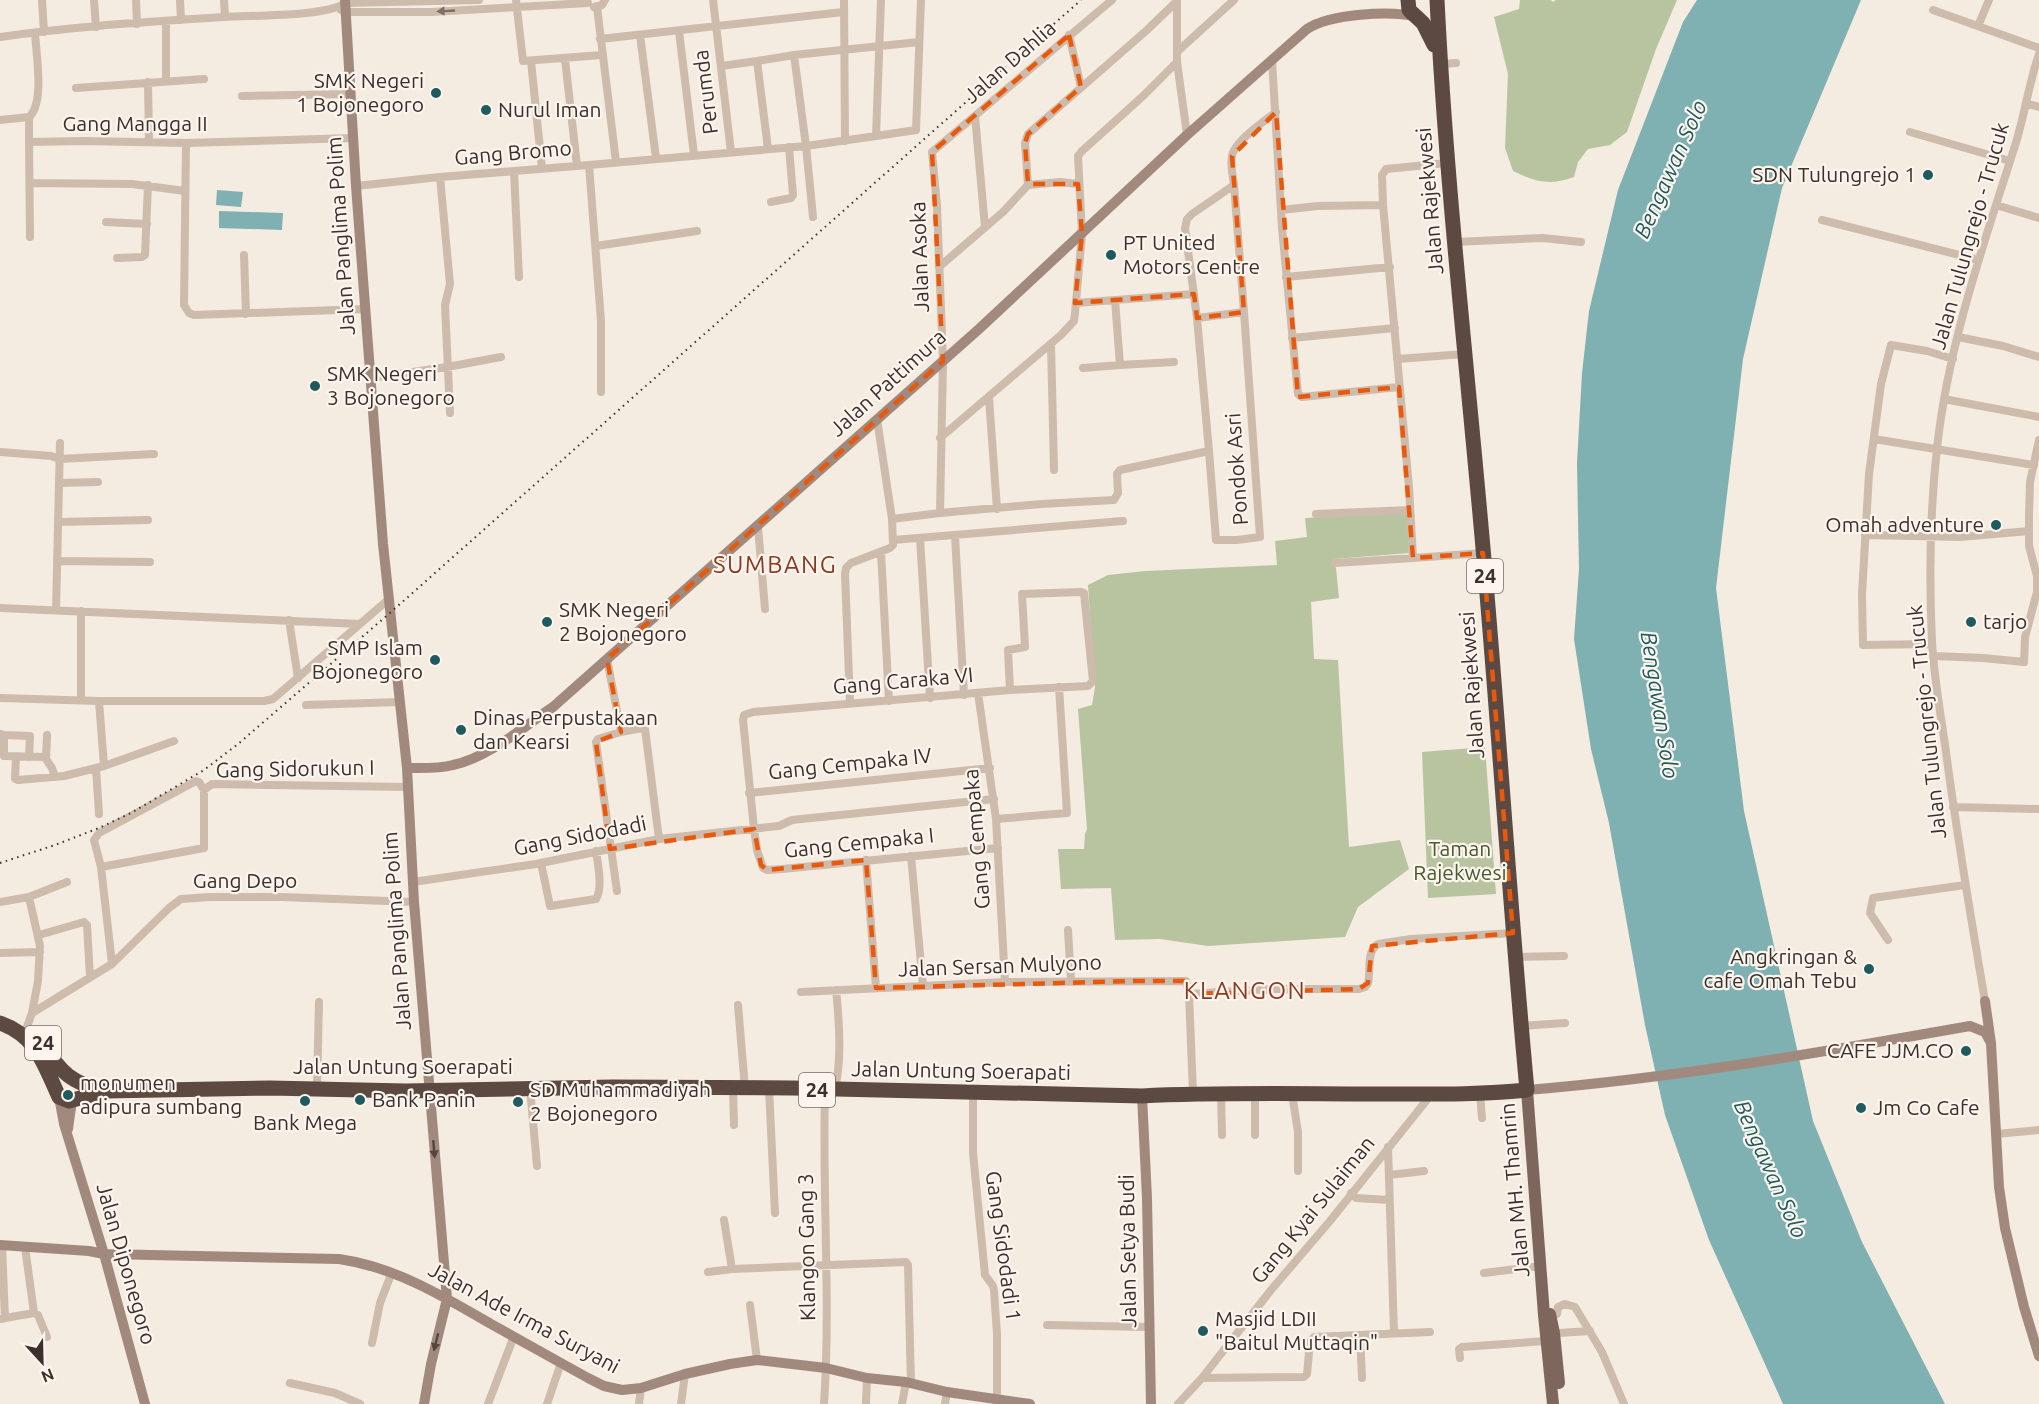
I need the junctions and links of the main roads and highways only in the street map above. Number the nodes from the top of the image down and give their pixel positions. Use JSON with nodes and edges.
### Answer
{"nodes":[{"id":1,"x":1407,"y":0,"type":"edge"},
{"id":2,"x":1438,"y":1,"type":"edge"},
{"id":3,"x":1418,"y":18,"type":"junction"},
{"id":4,"x":1440,"y":63,"type":"junction"},
{"id":5,"x":2,"y":1024,"type":"edge"},
{"id":6,"x":25,"y":1032,"type":"junction"},
{"id":7,"x":73,"y":1080,"type":"junction"},
{"id":8,"x":1527,"y":1090,"type":"junction"},
{"id":9,"x":106,"y":1091,"type":"junction"},
{"id":10,"x":63,"y":1096,"type":"junction"},
{"id":11,"x":1542,"y":1287,"type":"junction"},
{"id":12,"x":1553,"y":1404,"type":"edge"},
{"id":13,"x":1561,"y":1404,"type":"edge"}],
"edges":[{"from":1,"to":3,"type":"highway","number":"24"},
{"from":2,"to":3,"type":"highway"},
{"from":2,"to":4,"type":"highway","number":"24"},
{"from":3,"to":4,"type":"highway","number":"24"},
{"from":4,"to":8,"type":"highway","name":"Jalan Rajekwesi","number":"24"},
{"from":5,"to":6,"type":"highway","number":"24"},
{"from":6,"to":7,"type":"highway","number":"24"},
{"from":6,"to":10,"type":"highway","number":"24"},
{"from":7,"to":9,"type":"highway","number":"24"},
{"from":7,"to":10,"type":"highway"},
{"from":8,"to":9,"type":"highway","name":"Jalan Untung Soerapati","number":"24"},
{"from":8,"to":11,"type":"main road","name":"Jalan MH. Thamrin"},
{"from":9,"to":10,"type":"highway","number":"24"},
{"from":11,"to":12,"type":"main road","name":"Jalan MH. Thamrin"},
{"from":11,"to":13,"type":"main road","name":"Jalan MH. Thamrin"}]}
